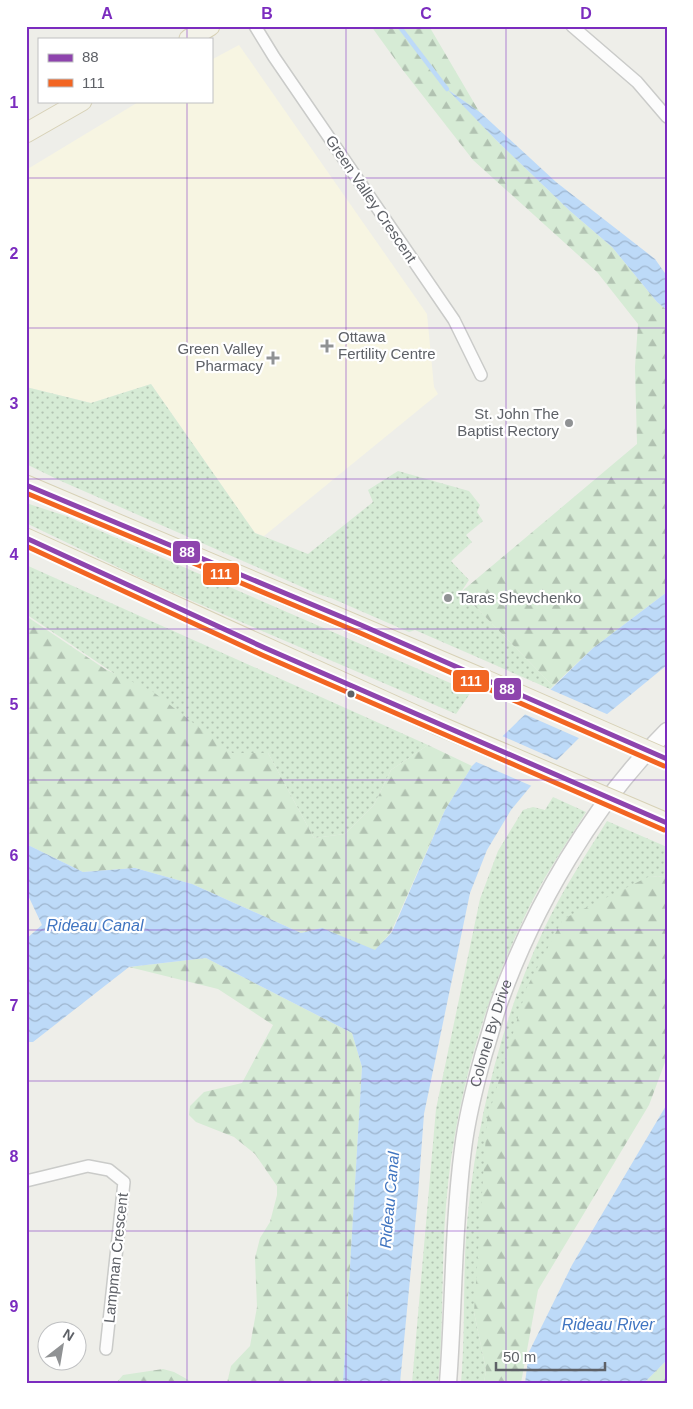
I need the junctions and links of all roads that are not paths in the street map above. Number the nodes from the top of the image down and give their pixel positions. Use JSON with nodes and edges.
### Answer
{"nodes":[{"id":1,"x":210,"y":26,"type":"edge"},
{"id":2,"x":255,"y":26,"type":"edge"},
{"id":3,"x":572,"y":26,"type":"edge"},
{"id":4,"x":191,"y":38,"type":"edge"},
{"id":5,"x":80,"y":102,"type":"edge"},
{"id":6,"x":667,"y":117,"type":"edge"},
{"id":7,"x":26,"y":133,"type":"edge"},
{"id":8,"x":481,"y":375,"type":"dead end"},
{"id":9,"x":26,"y":472,"type":"edge"},
{"id":10,"x":26,"y":485,"type":"edge"},
{"id":11,"x":118,"y":524,"type":"junction"},
{"id":12,"x":26,"y":538,"type":"edge"},
{"id":13,"x":667,"y":731,"type":"edge"},
{"id":14,"x":667,"y":760,"type":"edge"},
{"id":15,"x":667,"y":823,"type":"edge"},
{"id":16,"x":26,"y":1181,"type":"edge"},
{"id":17,"x":106,"y":1349,"type":"dead end"},
{"id":18,"x":448,"y":1383,"type":"edge"}],
"edges":[{"from":1,"to":4,"type":"main road"},
{"from":2,"to":8,"type":"street","name":"Green Valley Crescent"},
{"from":3,"to":6,"type":"street"},
{"from":5,"to":7,"type":"main road"},
{"from":9,"to":11,"type":"main road"},
{"from":10,"to":11,"type":"main road"},
{"from":11,"to":14,"type":"main road","bridge":true},
{"from":12,"to":15,"type":"main road","bridge":true},
{"from":13,"to":18,"type":"main road","name":"Colonel By Drive"},
{"from":16,"to":17,"type":"street","name":"Lampman Crescent"}]}
